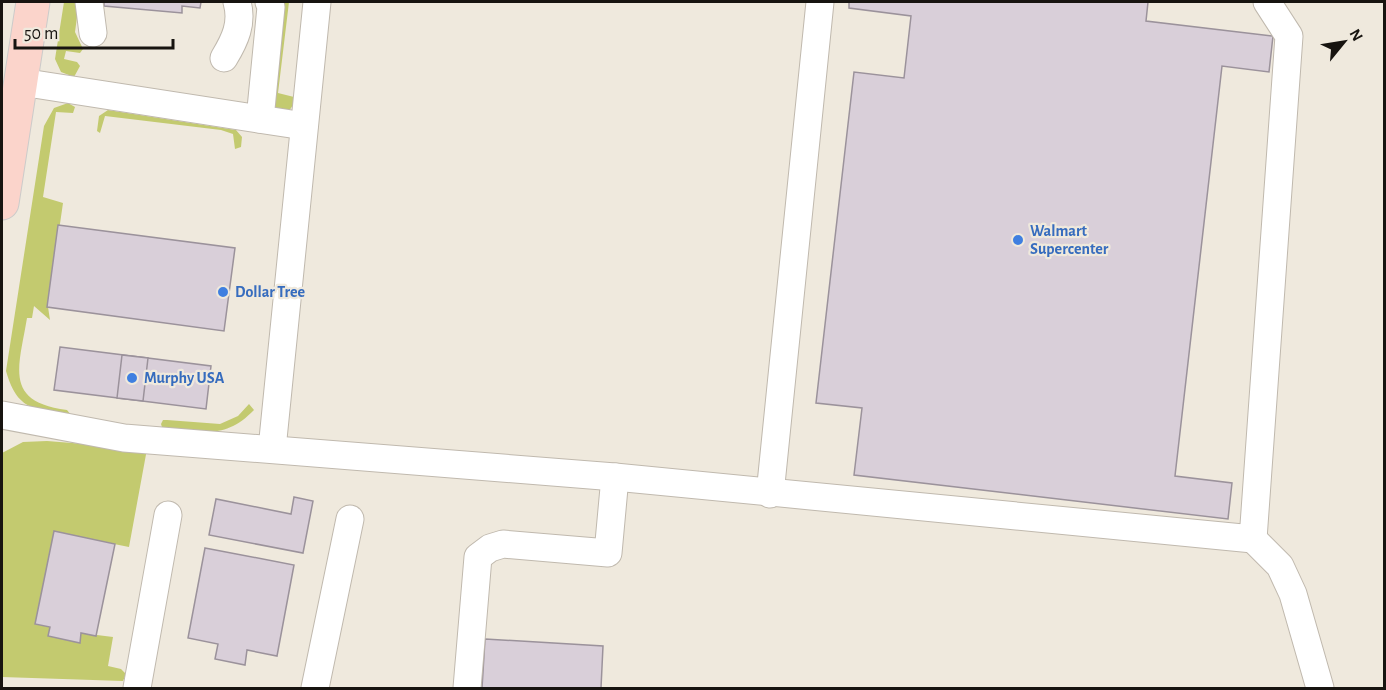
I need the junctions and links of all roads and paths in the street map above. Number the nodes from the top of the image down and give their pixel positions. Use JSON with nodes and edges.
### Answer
{"nodes":[{"id":1,"x":33,"y":2,"type":"edge"},
{"id":2,"x":89,"y":2,"type":"edge"},
{"id":3,"x":237,"y":2,"type":"edge"},
{"id":4,"x":269,"y":2,"type":"edge"},
{"id":5,"x":317,"y":2,"type":"edge"},
{"id":6,"x":820,"y":2,"type":"edge"},
{"id":7,"x":1267,"y":2,"type":"edge"},
{"id":8,"x":93,"y":33,"type":"dead end"},
{"id":9,"x":224,"y":58,"type":"dead end"},
{"id":10,"x":21,"y":82,"type":"junction"},
{"id":11,"x":260,"y":119,"type":"junction"},
{"id":12,"x":304,"y":126,"type":"junction"},
{"id":13,"x":2,"y":203,"type":"edge"},
{"id":14,"x":2,"y":415,"type":"edge"},
{"id":15,"x":272,"y":449,"type":"junction"},
{"id":16,"x":615,"y":477,"type":"junction"},
{"id":17,"x":770,"y":494,"type":"junction"},
{"id":18,"x":168,"y":515,"type":"dead end"},
{"id":19,"x":350,"y":519,"type":"dead end"},
{"id":20,"x":1253,"y":539,"type":"junction"},
{"id":21,"x":137,"y":688,"type":"edge"},
{"id":22,"x":315,"y":688,"type":"edge"},
{"id":23,"x":467,"y":688,"type":"edge"},
{"id":24,"x":1320,"y":688,"type":"edge"}],
"edges":[{"from":1,"to":10,"type":"main road"},
{"from":2,"to":8,"type":"lane"},
{"from":3,"to":9,"type":"lane"},
{"from":4,"to":11,"type":"lane"},
{"from":5,"to":12,"type":"lane"},
{"from":6,"to":17,"type":"lane"},
{"from":7,"to":20,"type":"lane"},
{"from":10,"to":11,"type":"lane"},
{"from":10,"to":13,"type":"main road"},
{"from":11,"to":12,"type":"lane"},
{"from":12,"to":15,"type":"lane"},
{"from":14,"to":15,"type":"lane"},
{"from":15,"to":16,"type":"lane"},
{"from":16,"to":17,"type":"lane"},
{"from":16,"to":23,"type":"lane"},
{"from":17,"to":20,"type":"lane"},
{"from":18,"to":21,"type":"lane"},
{"from":19,"to":22,"type":"lane"},
{"from":20,"to":24,"type":"lane"}]}
